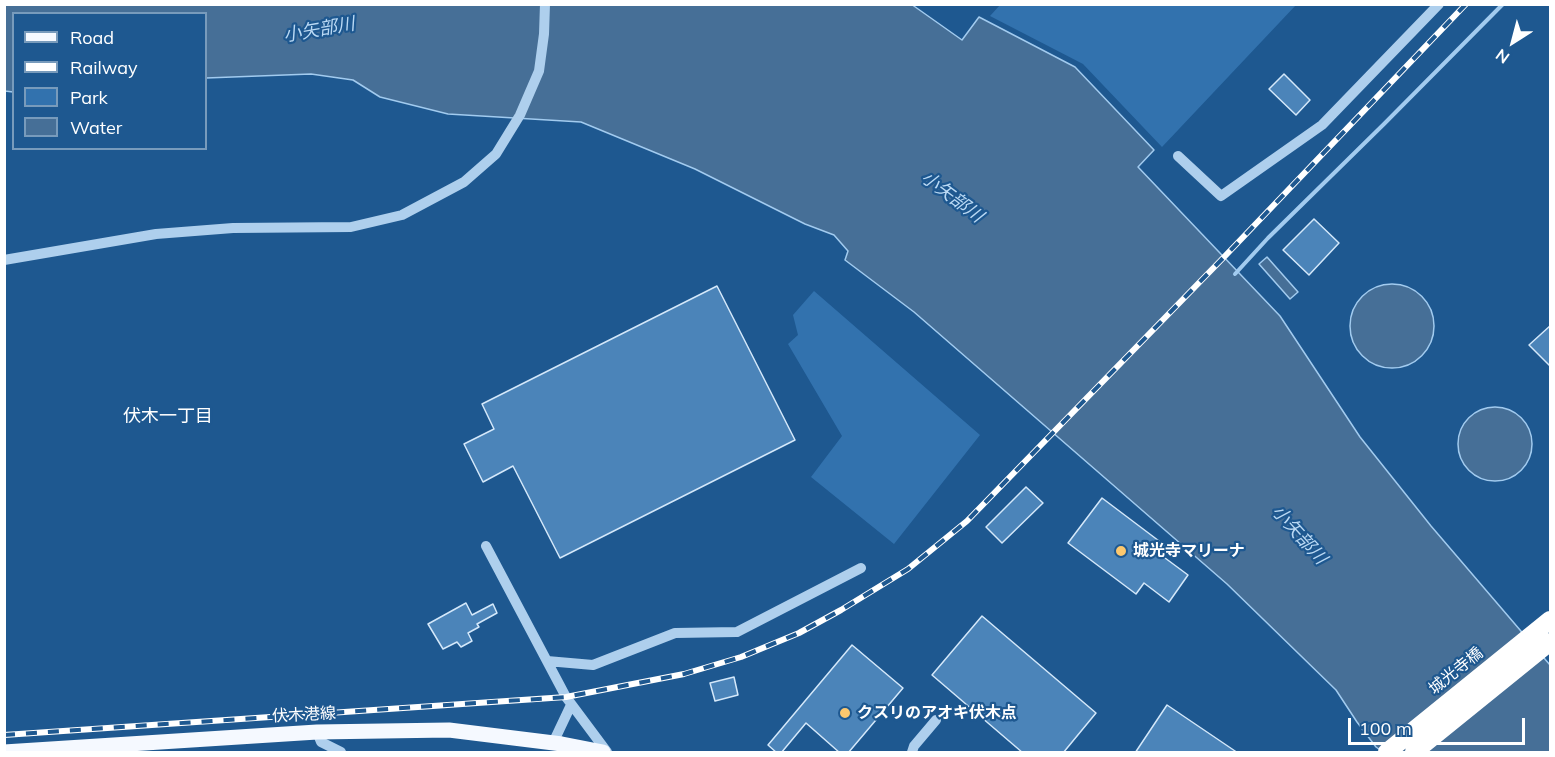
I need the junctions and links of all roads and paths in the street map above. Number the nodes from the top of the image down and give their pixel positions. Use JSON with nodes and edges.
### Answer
{"nodes":[{"id":1,"x":545,"y":4,"type":"edge"},
{"id":2,"x":1438,"y":4,"type":"edge"},
{"id":3,"x":1178,"y":156,"type":"dead end"},
{"id":4,"x":4,"y":260,"type":"edge"},
{"id":5,"x":486,"y":546,"type":"dead end"},
{"id":6,"x":861,"y":568,"type":"dead end"},
{"id":7,"x":1551,"y":620,"type":"edge"},
{"id":8,"x":1551,"y":642,"type":"edge"},
{"id":9,"x":547,"y":661,"type":"junction"},
{"id":10,"x":571,"y":705,"type":"junction"},
{"id":11,"x":936,"y":720,"type":"dead end"},
{"id":12,"x":317,"y":732,"type":"junction"},
{"id":13,"x":554,"y":743,"type":"junction"},
{"id":14,"x":4,"y":752,"type":"edge"},
{"id":15,"x":341,"y":753,"type":"edge"},
{"id":16,"x":605,"y":753,"type":"edge"},
{"id":17,"x":912,"y":753,"type":"edge"},
{"id":18,"x":1387,"y":753,"type":"edge"},
{"id":19,"x":1414,"y":753,"type":"edge"}],
"edges":[{"from":1,"to":4,"type":"street"},
{"from":2,"to":3,"type":"street"},
{"from":5,"to":9,"type":"street"},
{"from":6,"to":9,"type":"street"},
{"from":7,"to":18,"type":"highway","name":"城光寺橋"},
{"from":8,"to":19,"type":"highway"},
{"from":9,"to":10,"type":"street"},
{"from":10,"to":13,"type":"street"},
{"from":10,"to":16,"type":"street"},
{"from":11,"to":17,"type":"street"},
{"from":12,"to":13,"type":"main road","name":"伏木港線"},
{"from":12,"to":14,"type":"main road","name":"伏木港線"},
{"from":12,"to":15,"type":"street"},
{"from":13,"to":16,"type":"main road","name":"伏木港線"}]}
